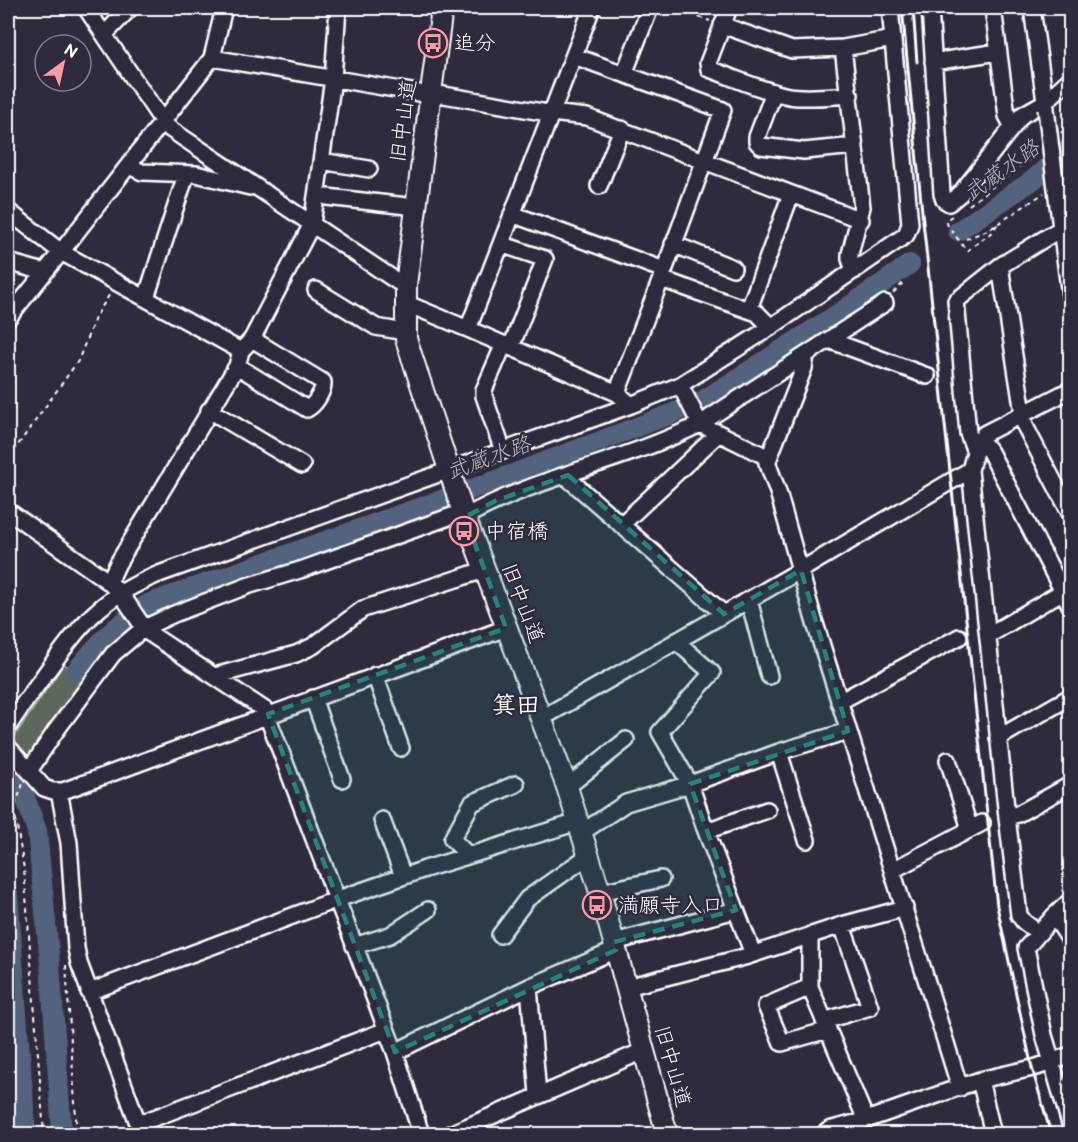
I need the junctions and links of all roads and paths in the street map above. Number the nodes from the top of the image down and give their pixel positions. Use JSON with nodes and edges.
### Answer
{"nodes":[{"id":1,"x":87,"y":8,"type":"edge"},
{"id":2,"x":130,"y":8,"type":"edge"},
{"id":3,"x":224,"y":8,"type":"edge"},
{"id":4,"x":338,"y":8,"type":"edge"},
{"id":5,"x":442,"y":8,"type":"edge"},
{"id":6,"x":592,"y":8,"type":"edge"},
{"id":7,"x":650,"y":8,"type":"edge"},
{"id":8,"x":673,"y":8,"type":"edge"},
{"id":9,"x":729,"y":8,"type":"edge"},
{"id":10,"x":890,"y":8,"type":"edge"},
{"id":11,"x":930,"y":8,"type":"edge"},
{"id":12,"x":993,"y":8,"type":"edge"},
{"id":13,"x":1032,"y":8,"type":"edge"},
{"id":14,"x":682,"y":9,"type":"edge"},
{"id":15,"x":719,"y":24,"type":"junction"},
{"id":16,"x":105,"y":34,"type":"junction"},
{"id":17,"x":893,"y":39,"type":"junction"},
{"id":18,"x":843,"y":48,"type":"junction"},
{"id":19,"x":998,"y":52,"type":"junction"},
{"id":20,"x":574,"y":56,"type":"junction"},
{"id":21,"x":212,"y":58,"type":"junction"},
{"id":22,"x":933,"y":62,"type":"junction"},
{"id":23,"x":624,"y":74,"type":"junction"},
{"id":24,"x":333,"y":79,"type":"junction"},
{"id":25,"x":1071,"y":79,"type":"edge"},
{"id":26,"x":774,"y":92,"type":"junction"},
{"id":27,"x":431,"y":95,"type":"junction"},
{"id":28,"x":850,"y":95,"type":"junction"},
{"id":29,"x":1045,"y":105,"type":"junction"},
{"id":30,"x":551,"y":112,"type":"junction"},
{"id":31,"x":163,"y":122,"type":"junction"},
{"id":32,"x":1071,"y":124,"type":"edge"},
{"id":33,"x":1013,"y":127,"type":"junction"},
{"id":34,"x":622,"y":129,"type":"junction"},
{"id":35,"x":1057,"y":137,"type":"dead end"},
{"id":36,"x":855,"y":146,"type":"junction"},
{"id":37,"x":1040,"y":150,"type":"dead end"},
{"id":38,"x":321,"y":161,"type":"junction"},
{"id":39,"x":704,"y":161,"type":"junction"},
{"id":40,"x":129,"y":166,"type":"junction"},
{"id":41,"x":369,"y":169,"type":"dead end"},
{"id":42,"x":186,"y":175,"type":"junction"},
{"id":43,"x":599,"y":186,"type":"dead end"},
{"id":44,"x":256,"y":187,"type":"junction"},
{"id":45,"x":1046,"y":192,"type":"dead end"},
{"id":46,"x":791,"y":195,"type":"junction"},
{"id":47,"x":327,"y":197,"type":"dead end"},
{"id":48,"x":416,"y":207,"type":"junction"},
{"id":49,"x":963,"y":208,"type":"dead end"},
{"id":50,"x":8,"y":211,"type":"edge"},
{"id":51,"x":512,"y":214,"type":"junction"},
{"id":52,"x":955,"y":214,"type":"dead end"},
{"id":53,"x":861,"y":220,"type":"junction"},
{"id":54,"x":999,"y":222,"type":"junction"},
{"id":55,"x":312,"y":224,"type":"junction"},
{"id":56,"x":1066,"y":226,"type":"edge"},
{"id":57,"x":966,"y":239,"type":"dead end"},
{"id":58,"x":501,"y":244,"type":"junction"},
{"id":59,"x":673,"y":244,"type":"junction"},
{"id":60,"x":62,"y":252,"type":"junction"},
{"id":61,"x":8,"y":262,"type":"edge"},
{"id":62,"x":1000,"y":266,"type":"junction"},
{"id":63,"x":733,"y":268,"type":"dead end"},
{"id":64,"x":855,"y":271,"type":"junction"},
{"id":65,"x":44,"y":272,"type":"junction"},
{"id":66,"x":662,"y":274,"type":"junction"},
{"id":67,"x":117,"y":282,"type":"junction"},
{"id":68,"x":904,"y":282,"type":"dead end"},
{"id":69,"x":316,"y":290,"type":"dead end"},
{"id":70,"x":406,"y":294,"type":"junction"},
{"id":71,"x":1071,"y":296,"type":"edge"},
{"id":72,"x":146,"y":298,"type":"junction"},
{"id":73,"x":887,"y":300,"type":"joint"},
{"id":74,"x":748,"y":309,"type":"junction"},
{"id":75,"x":8,"y":318,"type":"edge"},
{"id":76,"x":771,"y":327,"type":"junction"},
{"id":77,"x":468,"y":328,"type":"junction"},
{"id":78,"x":405,"y":332,"type":"junction"},
{"id":79,"x":252,"y":339,"type":"junction"},
{"id":80,"x":829,"y":340,"type":"junction"},
{"id":81,"x":508,"y":346,"type":"junction"},
{"id":82,"x":241,"y":351,"type":"junction"},
{"id":83,"x":806,"y":355,"type":"junction"},
{"id":84,"x":237,"y":366,"type":"junction"},
{"id":85,"x":927,"y":376,"type":"dead end"},
{"id":86,"x":682,"y":389,"type":"junction"},
{"id":87,"x":1071,"y":390,"type":"edge"},
{"id":88,"x":617,"y":393,"type":"junction"},
{"id":89,"x":631,"y":405,"type":"junction"},
{"id":90,"x":209,"y":410,"type":"junction"},
{"id":91,"x":1022,"y":414,"type":"junction"},
{"id":92,"x":698,"y":420,"type":"junction"},
{"id":93,"x":718,"y":434,"type":"junction"},
{"id":94,"x":978,"y":445,"type":"junction"},
{"id":95,"x":503,"y":451,"type":"junction"},
{"id":96,"x":8,"y":459,"type":"edge"},
{"id":97,"x":768,"y":463,"type":"junction"},
{"id":98,"x":302,"y":465,"type":"dead end"},
{"id":99,"x":970,"y":470,"type":"junction"},
{"id":100,"x":449,"y":474,"type":"junction"},
{"id":101,"x":568,"y":475,"type":"junction"},
{"id":102,"x":8,"y":511,"type":"edge"},
{"id":103,"x":463,"y":512,"type":"junction"},
{"id":104,"x":1071,"y":513,"type":"edge"},
{"id":105,"x":621,"y":525,"type":"junction"},
{"id":106,"x":484,"y":570,"type":"junction"},
{"id":107,"x":801,"y":570,"type":"junction"},
{"id":108,"x":118,"y":591,"type":"junction"},
{"id":109,"x":1068,"y":594,"type":"edge"},
{"id":110,"x":749,"y":600,"type":"junction"},
{"id":111,"x":724,"y":614,"type":"junction"},
{"id":112,"x":142,"y":625,"type":"junction"},
{"id":113,"x":506,"y":628,"type":"junction"},
{"id":114,"x":989,"y":635,"type":"junction"},
{"id":115,"x":959,"y":637,"type":"dead end"},
{"id":116,"x":676,"y":640,"type":"junction"},
{"id":117,"x":375,"y":675,"type":"junction"},
{"id":118,"x":215,"y":676,"type":"junction"},
{"id":119,"x":769,"y":676,"type":"dead end"},
{"id":120,"x":1071,"y":697,"type":"edge"},
{"id":121,"x":313,"y":698,"type":"junction"},
{"id":122,"x":839,"y":702,"type":"junction"},
{"id":123,"x":268,"y":714,"type":"junction"},
{"id":124,"x":542,"y":718,"type":"junction"},
{"id":125,"x":8,"y":727,"type":"edge"},
{"id":126,"x":848,"y":731,"type":"junction"},
{"id":127,"x":998,"y":738,"type":"junction"},
{"id":128,"x":627,"y":740,"type":"dead end"},
{"id":129,"x":8,"y":747,"type":"edge"},
{"id":130,"x":401,"y":748,"type":"dead end"},
{"id":131,"x":779,"y":752,"type":"junction"},
{"id":132,"x":948,"y":760,"type":"dead end"},
{"id":133,"x":28,"y":773,"type":"junction"},
{"id":134,"x":342,"y":779,"type":"dead end"},
{"id":135,"x":516,"y":784,"type":"dead end"},
{"id":136,"x":690,"y":784,"type":"junction"},
{"id":137,"x":1071,"y":785,"type":"edge"},
{"id":138,"x":567,"y":787,"type":"junction"},
{"id":139,"x":51,"y":789,"type":"junction"},
{"id":140,"x":767,"y":810,"type":"dead end"},
{"id":141,"x":1007,"y":817,"type":"junction"},
{"id":142,"x":382,"y":820,"type":"dead end"},
{"id":143,"x":580,"y":827,"type":"junction"},
{"id":144,"x":706,"y":831,"type":"junction"},
{"id":145,"x":807,"y":840,"type":"dead end"},
{"id":146,"x":468,"y":855,"type":"junction"},
{"id":147,"x":588,"y":856,"type":"junction"},
{"id":148,"x":893,"y":870,"type":"junction"},
{"id":149,"x":403,"y":876,"type":"junction"},
{"id":150,"x":661,"y":879,"type":"dead end"},
{"id":151,"x":600,"y":892,"type":"junction"},
{"id":152,"x":338,"y":899,"type":"junction"},
{"id":153,"x":1071,"y":901,"type":"edge"},
{"id":154,"x":905,"y":908,"type":"junction"},
{"id":155,"x":428,"y":910,"type":"dead end"},
{"id":156,"x":736,"y":910,"type":"junction"},
{"id":157,"x":1054,"y":916,"type":"junction"},
{"id":158,"x":842,"y":925,"type":"junction"},
{"id":159,"x":1039,"y":933,"type":"junction"},
{"id":160,"x":500,"y":935,"type":"dead end"},
{"id":161,"x":810,"y":935,"type":"junction"},
{"id":162,"x":1071,"y":940,"type":"edge"},
{"id":163,"x":354,"y":946,"type":"junction"},
{"id":164,"x":615,"y":946,"type":"junction"},
{"id":165,"x":753,"y":954,"type":"junction"},
{"id":166,"x":529,"y":987,"type":"junction"},
{"id":167,"x":627,"y":987,"type":"junction"},
{"id":168,"x":810,"y":987,"type":"junction"},
{"id":169,"x":89,"y":992,"type":"junction"},
{"id":170,"x":826,"y":1025,"type":"junction"},
{"id":171,"x":386,"y":1030,"type":"junction"},
{"id":172,"x":643,"y":1051,"type":"junction"},
{"id":173,"x":395,"y":1052,"type":"junction"},
{"id":174,"x":1071,"y":1055,"type":"edge"},
{"id":175,"x":1051,"y":1062,"type":"junction"},
{"id":176,"x":980,"y":1080,"type":"junction"},
{"id":177,"x":960,"y":1088,"type":"junction"},
{"id":178,"x":538,"y":1095,"type":"junction"},
{"id":179,"x":866,"y":1120,"type":"junction"},
{"id":180,"x":1071,"y":1124,"type":"edge"},
{"id":181,"x":140,"y":1129,"type":"edge"},
{"id":182,"x":44,"y":1134,"type":"edge"},
{"id":183,"x":421,"y":1134,"type":"edge"},
{"id":184,"x":450,"y":1134,"type":"edge"},
{"id":185,"x":667,"y":1134,"type":"edge"},
{"id":186,"x":824,"y":1134,"type":"edge"},
{"id":187,"x":993,"y":1134,"type":"edge"}],
"edges":[{"from":1,"to":16,"type":"street"},
{"from":2,"to":16,"type":"street"},
{"from":3,"to":21,"type":"street"},
{"from":4,"to":24,"type":"street"},
{"from":5,"to":27,"type":"main road","name":"旧中山道"},
{"from":6,"to":20,"type":"street"},
{"from":7,"to":23,"type":"street"},
{"from":8,"to":14,"type":"path"},
{"from":9,"to":15,"type":"street"},
{"from":10,"to":17,"type":"street"},
{"from":11,"to":22,"type":"street"},
{"from":12,"to":19,"type":"street"},
{"from":13,"to":29,"type":"street"},
{"from":14,"to":15,"type":"path"},
{"from":15,"to":18,"type":"street"},
{"from":15,"to":26,"type":"street"},
{"from":16,"to":31,"type":"street"},
{"from":17,"to":18,"type":"street"},
{"from":17,"to":64,"type":"street"},
{"from":18,"to":28,"type":"street"},
{"from":19,"to":22,"type":"street"},
{"from":19,"to":33,"type":"street"},
{"from":20,"to":23,"type":"street"},
{"from":20,"to":30,"type":"street"},
{"from":21,"to":24,"type":"street"},
{"from":21,"to":31,"type":"street"},
{"from":22,"to":33,"type":"street"},
{"from":23,"to":39,"type":"street"},
{"from":24,"to":27,"type":"street"},
{"from":24,"to":38,"type":"street"},
{"from":25,"to":29,"type":"street"},
{"from":26,"to":28,"type":"street"},
{"from":26,"to":36,"type":"street"},
{"from":27,"to":30,"type":"street"},
{"from":27,"to":48,"type":"main road","name":"旧中山道"},
{"from":28,"to":36,"type":"street"},
{"from":29,"to":33,"type":"street"},
{"from":29,"to":56,"type":"street","bridge":true},
{"from":30,"to":34,"type":"street"},
{"from":30,"to":51,"type":"street"},
{"from":31,"to":40,"type":"street"},
{"from":31,"to":44,"type":"street"},
{"from":32,"to":35,"type":"path"},
{"from":34,"to":39,"type":"street"},
{"from":34,"to":43,"type":"street"},
{"from":36,"to":53,"type":"street"},
{"from":37,"to":49,"type":"path"},
{"from":38,"to":41,"type":"street"},
{"from":38,"to":55,"type":"street"},
{"from":39,"to":46,"type":"street"},
{"from":39,"to":59,"type":"street"},
{"from":40,"to":42,"type":"street"},
{"from":40,"to":60,"type":"street"},
{"from":42,"to":44,"type":"street"},
{"from":42,"to":72,"type":"street"},
{"from":44,"to":55,"type":"street"},
{"from":45,"to":54,"type":"path"},
{"from":46,"to":53,"type":"street"},
{"from":46,"to":74,"type":"street"},
{"from":47,"to":48,"type":"street"},
{"from":48,"to":70,"type":"main road","name":"旧中山道"},
{"from":50,"to":60,"type":"street"},
{"from":51,"to":58,"type":"street"},
{"from":51,"to":66,"type":"street"},
{"from":52,"to":54,"type":"path"},
{"from":53,"to":64,"type":"street"},
{"from":54,"to":57,"type":"path"},
{"from":55,"to":70,"type":"street"},
{"from":55,"to":79,"type":"street"},
{"from":56,"to":62,"type":"street"},
{"from":56,"to":71,"type":"street"},
{"from":58,"to":77,"type":"street"},
{"from":58,"to":81,"type":"street"},
{"from":59,"to":63,"type":"street"},
{"from":59,"to":66,"type":"street"},
{"from":60,"to":65,"type":"street"},
{"from":60,"to":67,"type":"street"},
{"from":61,"to":65,"type":"street"},
{"from":62,"to":91,"type":"street"},
{"from":62,"to":94,"type":"street"},
{"from":64,"to":76,"type":"street"},
{"from":65,"to":75,"type":"street"},
{"from":66,"to":74,"type":"street"},
{"from":66,"to":88,"type":"street"},
{"from":67,"to":72,"type":"street"},
{"from":67,"to":96,"type":"path"},
{"from":68,"to":73,"type":"path"},
{"from":69,"to":78,"type":"street"},
{"from":70,"to":77,"type":"street"},
{"from":70,"to":78,"type":"main road","name":"旧中山道"},
{"from":72,"to":82,"type":"street"},
{"from":73,"to":80,"type":"street"},
{"from":74,"to":76,"type":"street"},
{"from":76,"to":86,"type":"street"},
{"from":77,"to":81,"type":"street"},
{"from":78,"to":100,"type":"main road","name":"旧中山道"},
{"from":79,"to":82,"type":"street"},
{"from":79,"to":84,"type":"street"},
{"from":80,"to":83,"type":"street"},
{"from":80,"to":85,"type":"street"},
{"from":81,"to":88,"type":"street"},
{"from":81,"to":95,"type":"street"},
{"from":82,"to":84,"type":"street"},
{"from":83,"to":92,"type":"street"},
{"from":83,"to":97,"type":"street"},
{"from":84,"to":90,"type":"street"},
{"from":86,"to":89,"type":"street"},
{"from":86,"to":92,"type":"street"},
{"from":87,"to":91,"type":"street"},
{"from":88,"to":89,"type":"street"},
{"from":89,"to":95,"type":"street"},
{"from":90,"to":98,"type":"street"},
{"from":90,"to":108,"type":"street"},
{"from":91,"to":94,"type":"street"},
{"from":91,"to":104,"type":"street"},
{"from":92,"to":93,"type":"street"},
{"from":92,"to":101,"type":"street"},
{"from":93,"to":97,"type":"street"},
{"from":93,"to":105,"type":"street"},
{"from":94,"to":99,"type":"street"},
{"from":94,"to":109,"type":"street"},
{"from":95,"to":100,"type":"street"},
{"from":97,"to":107,"type":"street"},
{"from":99,"to":107,"type":"street"},
{"from":99,"to":114,"type":"street"},
{"from":100,"to":103,"type":"main road","name":"旧中山道"},
{"from":100,"to":108,"type":"street"},
{"from":101,"to":103,"type":"street"},
{"from":101,"to":105,"type":"street"},
{"from":102,"to":108,"type":"street"},
{"from":103,"to":106,"type":"main road","name":"旧中山道"},
{"from":103,"to":112,"type":"street"},
{"from":105,"to":111,"type":"street"},
{"from":106,"to":113,"type":"main road","name":"旧中山道"},
{"from":106,"to":118,"type":"street"},
{"from":107,"to":110,"type":"street"},
{"from":107,"to":122,"type":"street"},
{"from":108,"to":112,"type":"street"},
{"from":108,"to":125,"type":"street"},
{"from":109,"to":114,"type":"street"},
{"from":110,"to":111,"type":"street"},
{"from":110,"to":119,"type":"street"},
{"from":111,"to":116,"type":"street"},
{"from":112,"to":118,"type":"street"},
{"from":112,"to":133,"type":"street"},
{"from":113,"to":117,"type":"street"},
{"from":113,"to":124,"type":"main road","name":"旧中山道"},
{"from":114,"to":127,"type":"street"},
{"from":115,"to":122,"type":"street"},
{"from":116,"to":124,"type":"street"},
{"from":116,"to":136,"type":"street"},
{"from":117,"to":121,"type":"street"},
{"from":117,"to":130,"type":"street"},
{"from":118,"to":123,"type":"street"},
{"from":120,"to":127,"type":"street"},
{"from":121,"to":123,"type":"street"},
{"from":121,"to":134,"type":"street"},
{"from":122,"to":126,"type":"street"},
{"from":123,"to":139,"type":"street"},
{"from":123,"to":152,"type":"street"},
{"from":124,"to":138,"type":"main road","name":"旧中山道"},
{"from":126,"to":131,"type":"street"},
{"from":126,"to":148,"type":"street"},
{"from":127,"to":141,"type":"street"},
{"from":128,"to":138,"type":"street"},
{"from":129,"to":133,"type":"street"},
{"from":131,"to":136,"type":"street"},
{"from":131,"to":145,"type":"street"},
{"from":132,"to":148,"type":"street"},
{"from":133,"to":139,"type":"street"},
{"from":133,"to":182,"type":"path"},
{"from":135,"to":146,"type":"street"},
{"from":136,"to":143,"type":"street"},
{"from":136,"to":144,"type":"street"},
{"from":137,"to":141,"type":"street"},
{"from":138,"to":143,"type":"main road","name":"旧中山道"},
{"from":139,"to":169,"type":"street"},
{"from":140,"to":144,"type":"street"},
{"from":141,"to":159,"type":"street"},
{"from":142,"to":149,"type":"street"},
{"from":143,"to":146,"type":"street"},
{"from":143,"to":147,"type":"main road","name":"旧中山道"},
{"from":144,"to":156,"type":"street"},
{"from":146,"to":149,"type":"street"},
{"from":147,"to":151,"type":"main road","name":"旧中山道"},
{"from":147,"to":160,"type":"street"},
{"from":148,"to":154,"type":"street"},
{"from":149,"to":152,"type":"street"},
{"from":150,"to":151,"type":"street"},
{"from":151,"to":164,"type":"main road","name":"旧中山道"},
{"from":152,"to":163,"type":"street"},
{"from":152,"to":169,"type":"street"},
{"from":153,"to":157,"type":"street"},
{"from":154,"to":158,"type":"street"},
{"from":154,"to":177,"type":"street"},
{"from":155,"to":163,"type":"street"},
{"from":156,"to":164,"type":"street"},
{"from":156,"to":165,"type":"street"},
{"from":157,"to":159,"type":"street"},
{"from":157,"to":162,"type":"street"},
{"from":158,"to":161,"type":"street"},
{"from":158,"to":170,"type":"street"},
{"from":159,"to":175,"type":"street"},
{"from":161,"to":165,"type":"street"},
{"from":161,"to":168,"type":"street"},
{"from":163,"to":171,"type":"street"},
{"from":164,"to":166,"type":"street"},
{"from":164,"to":167,"type":"main road","name":"旧中山道"},
{"from":165,"to":167,"type":"street"},
{"from":166,"to":173,"type":"street"},
{"from":166,"to":178,"type":"street"},
{"from":167,"to":172,"type":"main road","name":"旧中山道"},
{"from":168,"to":170,"type":"street"},
{"from":168,"to":170,"type":"street"},
{"from":169,"to":181,"type":"street"},
{"from":170,"to":179,"type":"street"},
{"from":171,"to":173,"type":"street"},
{"from":171,"to":181,"type":"street"},
{"from":172,"to":178,"type":"street"},
{"from":172,"to":185,"type":"main road","name":"旧中山道"},
{"from":173,"to":183,"type":"street"},
{"from":174,"to":175,"type":"street"},
{"from":175,"to":176,"type":"street"},
{"from":175,"to":180,"type":"street"},
{"from":176,"to":177,"type":"street"},
{"from":176,"to":187,"type":"street"},
{"from":177,"to":179,"type":"street"},
{"from":178,"to":184,"type":"street"},
{"from":179,"to":186,"type":"street"}]}
